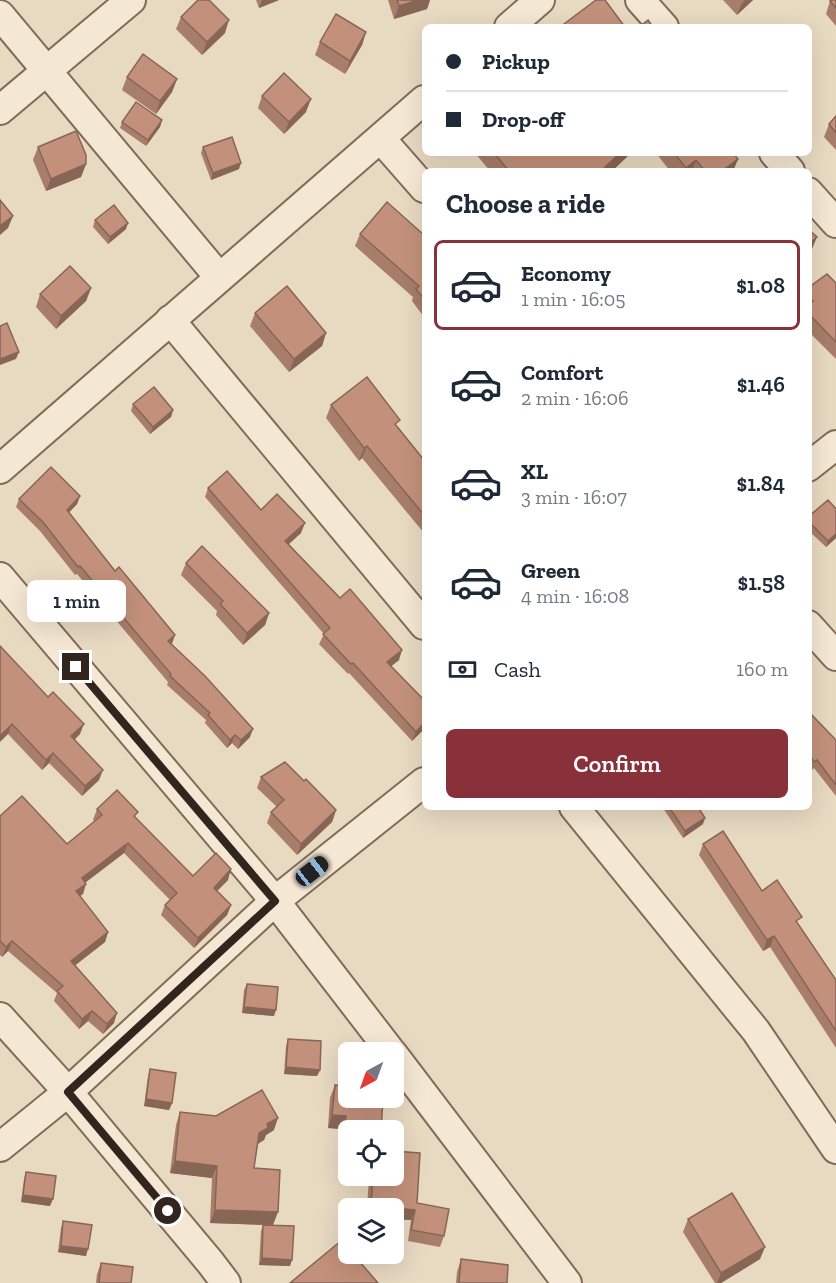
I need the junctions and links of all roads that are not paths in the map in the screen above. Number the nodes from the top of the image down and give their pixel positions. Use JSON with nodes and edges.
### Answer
{"nodes":[{"id":1,"x":131,"y":0,"type":"edge"},
{"id":2,"x":540,"y":0,"type":"edge"},
{"id":3,"x":640,"y":0,"type":"edge"},
{"id":4,"x":0,"y":15,"type":"edge"},
{"id":5,"x":512,"y":24,"type":"edge"},
{"id":6,"x":661,"y":24,"type":"edge"},
{"id":7,"x":47,"y":71,"type":"junction"},
{"id":8,"x":422,"y":102,"type":"edge"},
{"id":9,"x":0,"y":110,"type":"edge"},
{"id":10,"x":381,"y":139,"type":"junction"},
{"id":11,"x":777,"y":156,"type":"edge"},
{"id":12,"x":787,"y":168,"type":"edge"},
{"id":13,"x":422,"y":186,"type":"edge"},
{"id":14,"x":812,"y":196,"type":"edge"},
{"id":15,"x":836,"y":223,"type":"edge"},
{"id":16,"x":219,"y":277,"type":"junction"},
{"id":17,"x":170,"y":320,"type":"junction"},
{"id":18,"x":836,"y":445,"type":"edge"},
{"id":19,"x":812,"y":464,"type":"edge"},
{"id":20,"x":0,"y":469,"type":"edge"},
{"id":21,"x":0,"y":577,"type":"edge"},
{"id":22,"x":422,"y":624,"type":"edge"},
{"id":23,"x":812,"y":629,"type":"edge"},
{"id":24,"x":836,"y":656,"type":"edge"},
{"id":25,"x":422,"y":784,"type":"edge"},
{"id":26,"x":576,"y":810,"type":"edge"},
{"id":27,"x":275,"y":901,"type":"junction"},
{"id":28,"x":0,"y":1017,"type":"edge"},
{"id":29,"x":383,"y":1042,"type":"edge"},
{"id":30,"x":404,"y":1070,"type":"edge"},
{"id":31,"x":68,"y":1092,"type":"junction"},
{"id":32,"x":0,"y":1148,"type":"edge"},
{"id":33,"x":836,"y":1149,"type":"edge"},
{"id":34,"x":226,"y":1283,"type":"edge"},
{"id":35,"x":567,"y":1283,"type":"edge"}],
"edges":[{"from":1,"to":7,"type":"street"},
{"from":2,"to":5,"type":"street"},
{"from":3,"to":6,"type":"street"},
{"from":4,"to":7,"type":"street"},
{"from":7,"to":9,"type":"street"},
{"from":7,"to":16,"type":"street"},
{"from":8,"to":10,"type":"street"},
{"from":10,"to":13,"type":"street"},
{"from":10,"to":16,"type":"street"},
{"from":11,"to":12,"type":"street"},
{"from":14,"to":15,"type":"street"},
{"from":16,"to":17,"type":"street"},
{"from":17,"to":20,"type":"street"},
{"from":17,"to":22,"type":"street"},
{"from":18,"to":19,"type":"street"},
{"from":21,"to":27,"type":"street"},
{"from":23,"to":24,"type":"street"},
{"from":25,"to":27,"type":"street"},
{"from":26,"to":33,"type":"street"},
{"from":27,"to":29,"type":"street"},
{"from":27,"to":31,"type":"street"},
{"from":28,"to":31,"type":"street"},
{"from":30,"to":35,"type":"street"},
{"from":31,"to":32,"type":"street"},
{"from":31,"to":34,"type":"street"}]}
